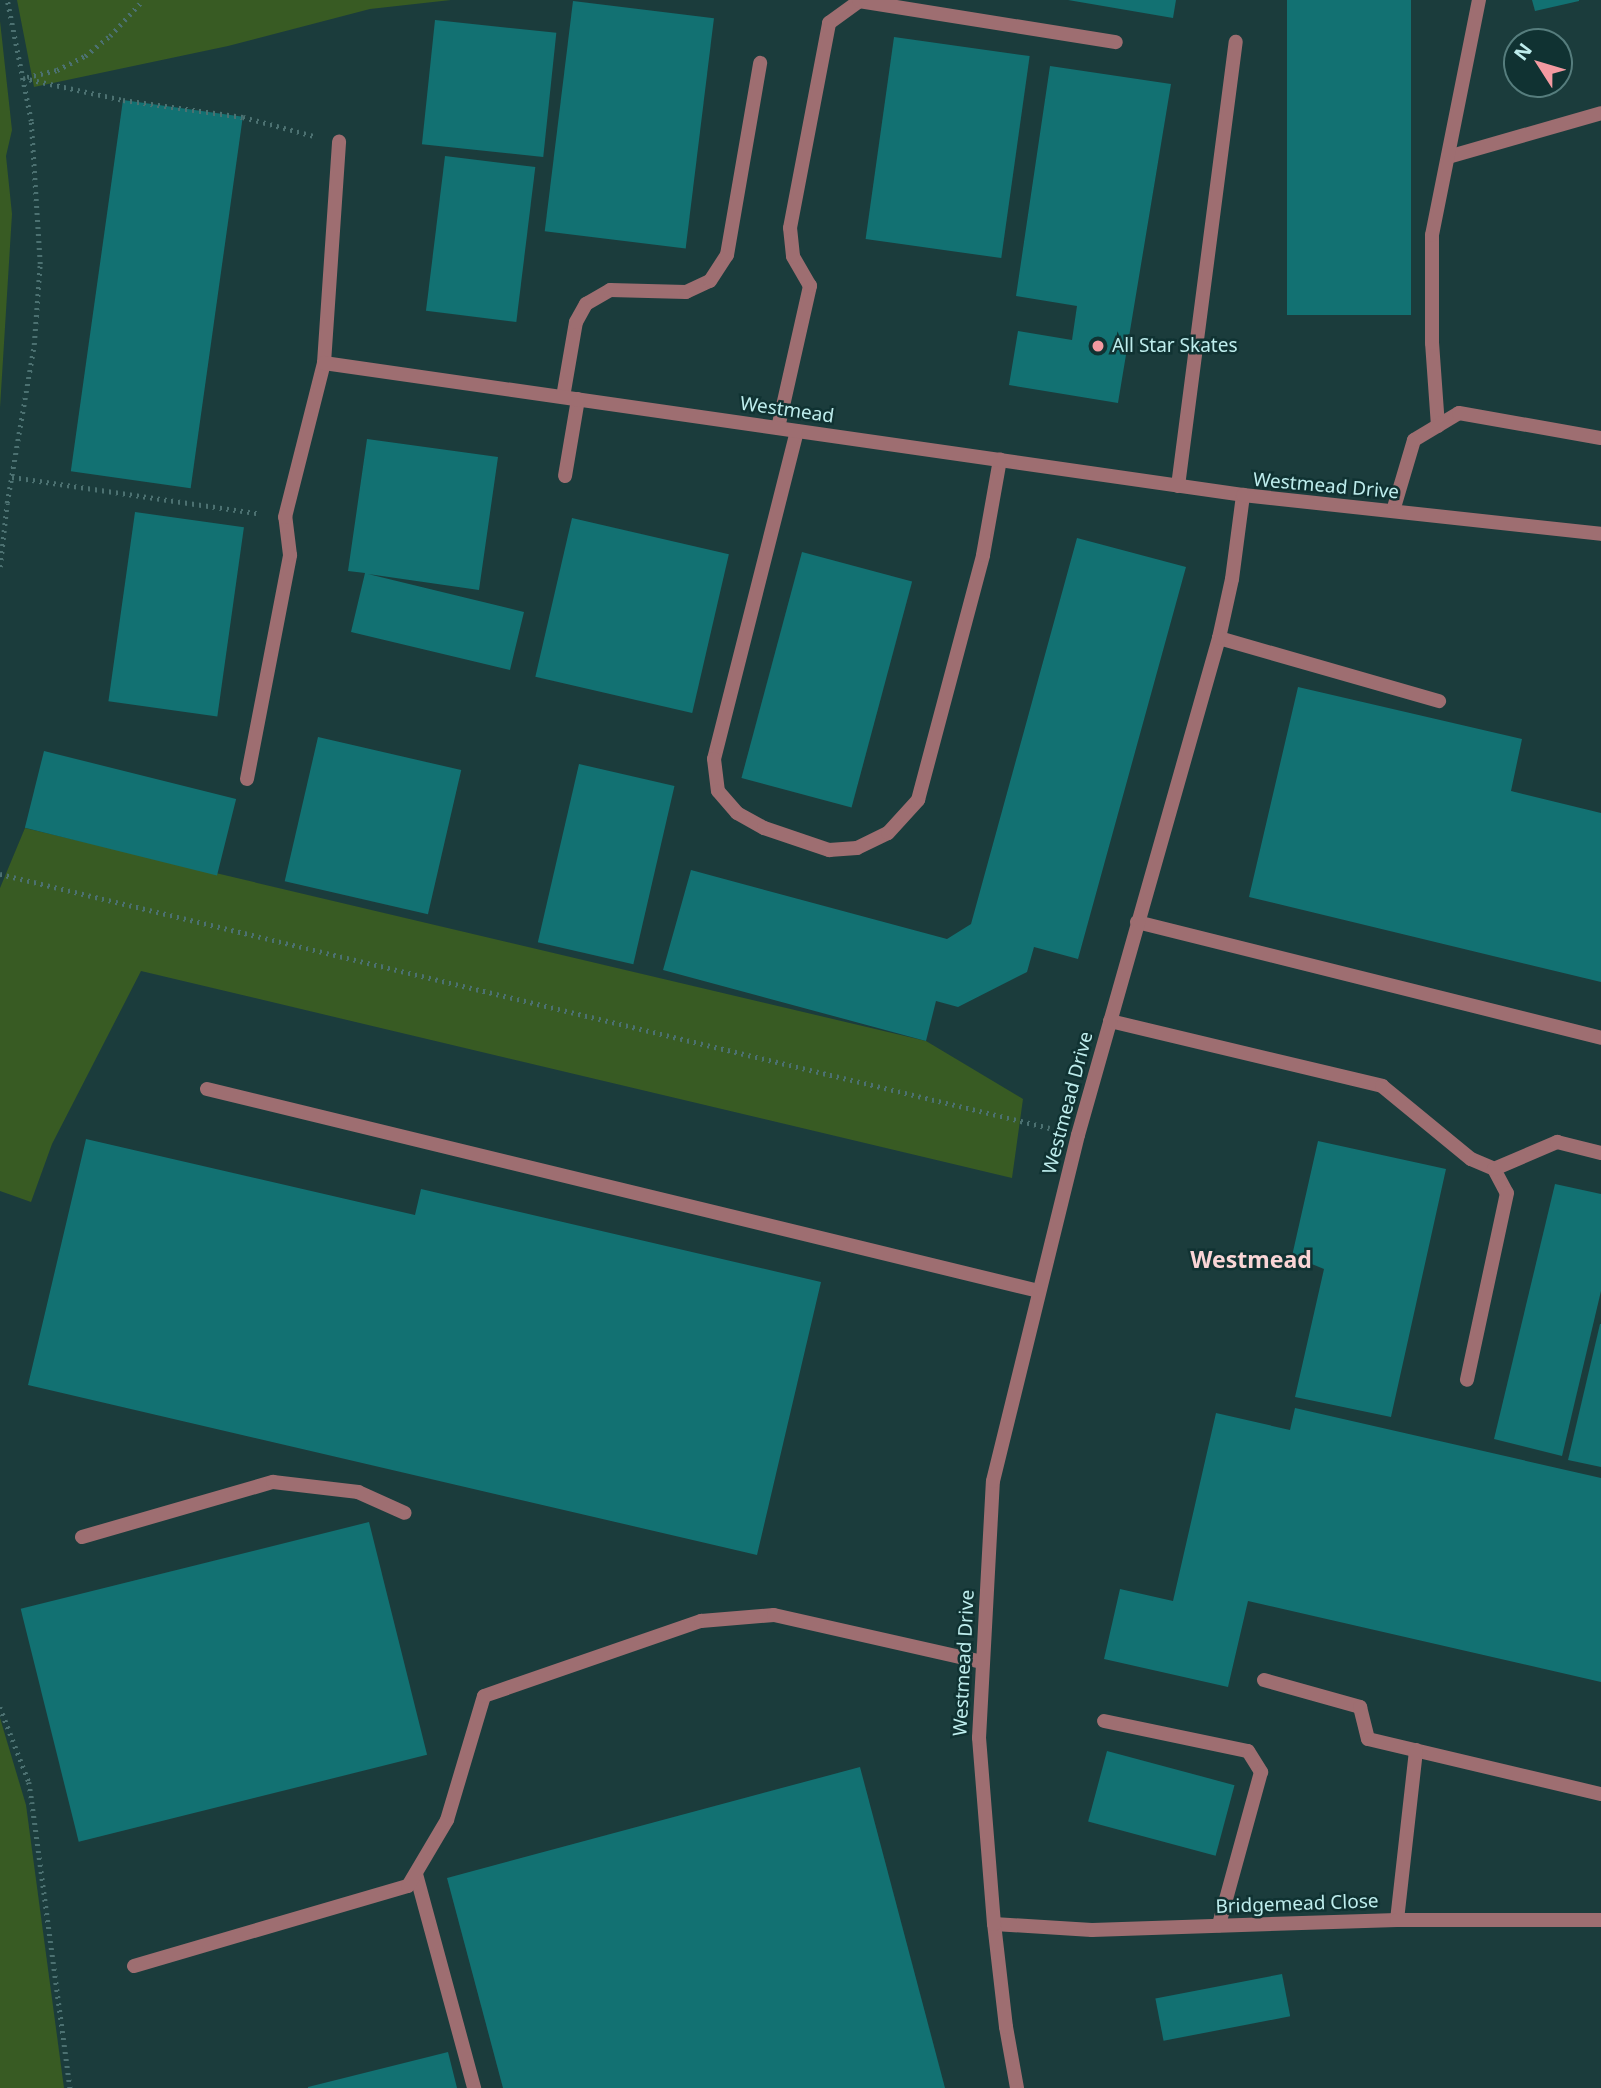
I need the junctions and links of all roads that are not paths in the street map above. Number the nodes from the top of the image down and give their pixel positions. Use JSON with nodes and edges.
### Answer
{"nodes":[{"id":1,"x":1479,"y":0,"type":"edge"},
{"id":2,"x":1116,"y":41,"type":"dead end"},
{"id":3,"x":1236,"y":42,"type":"dead end"},
{"id":4,"x":760,"y":63,"type":"dead end"},
{"id":5,"x":1601,"y":113,"type":"edge"},
{"id":6,"x":338,"y":142,"type":"road end"},
{"id":7,"x":1448,"y":157,"type":"junction"},
{"id":8,"x":324,"y":363,"type":"junction"},
{"id":9,"x":570,"y":398,"type":"junction"},
{"id":10,"x":1438,"y":426,"type":"junction"},
{"id":11,"x":778,"y":428,"type":"junction"},
{"id":12,"x":797,"y":431,"type":"junction"},
{"id":13,"x":1601,"y":438,"type":"edge"},
{"id":14,"x":1000,"y":460,"type":"junction"},
{"id":15,"x":565,"y":476,"type":"dead end"},
{"id":16,"x":1178,"y":486,"type":"junction"},
{"id":17,"x":1243,"y":495,"type":"junction"},
{"id":18,"x":1394,"y":511,"type":"junction"},
{"id":19,"x":1601,"y":534,"type":"edge"},
{"id":20,"x":1219,"y":638,"type":"junction"},
{"id":21,"x":1439,"y":701,"type":"dead end"},
{"id":22,"x":247,"y":779,"type":"dead end"},
{"id":23,"x":1137,"y":922,"type":"junction"},
{"id":24,"x":1110,"y":1021,"type":"junction"},
{"id":25,"x":1601,"y":1038,"type":"edge"},
{"id":26,"x":207,"y":1088,"type":"dead end"},
{"id":27,"x":1601,"y":1153,"type":"edge"},
{"id":28,"x":1494,"y":1169,"type":"junction"},
{"id":29,"x":1039,"y":1291,"type":"junction"},
{"id":30,"x":1467,"y":1380,"type":"dead end"},
{"id":31,"x":405,"y":1513,"type":"dead end"},
{"id":32,"x":82,"y":1537,"type":"dead end"},
{"id":33,"x":983,"y":1662,"type":"junction"},
{"id":34,"x":1264,"y":1681,"type":"dead end"},
{"id":35,"x":1104,"y":1721,"type":"dead end"},
{"id":36,"x":1416,"y":1750,"type":"junction"},
{"id":37,"x":1601,"y":1794,"type":"edge"},
{"id":38,"x":416,"y":1874,"type":"junction"},
{"id":39,"x":1397,"y":1920,"type":"junction"},
{"id":40,"x":1601,"y":1920,"type":"edge"},
{"id":41,"x":993,"y":1924,"type":"junction"},
{"id":42,"x":1219,"y":1925,"type":"junction"},
{"id":43,"x":134,"y":1966,"type":"dead end"},
{"id":44,"x":474,"y":2088,"type":"edge"},
{"id":45,"x":1017,"y":2088,"type":"edge"}],
"edges":[{"from":1,"to":7,"type":"street"},
{"from":2,"to":11,"type":"street"},
{"from":3,"to":16,"type":"street"},
{"from":4,"to":9,"type":"street"},
{"from":5,"to":7,"type":"street"},
{"from":6,"to":8,"type":"street"},
{"from":7,"to":10,"type":"street"},
{"from":8,"to":9,"type":"street","name":"Westmead"},
{"from":8,"to":22,"type":"street"},
{"from":9,"to":11,"type":"street","name":"Westmead"},
{"from":9,"to":15,"type":"street"},
{"from":10,"to":13,"type":"street"},
{"from":10,"to":18,"type":"street"},
{"from":11,"to":12,"type":"street","name":"Westmead"},
{"from":12,"to":14,"type":"street","name":"Westmead"},
{"from":12,"to":14,"type":"street"},
{"from":14,"to":16,"type":"street","name":"Westmead"},
{"from":16,"to":17,"type":"street","name":"Westmead"},
{"from":17,"to":18,"type":"street","name":"Westmead Drive"},
{"from":17,"to":20,"type":"street","name":"Westmead Drive"},
{"from":18,"to":19,"type":"street","name":"Westmead Drive"},
{"from":20,"to":21,"type":"street"},
{"from":20,"to":23,"type":"street","name":"Westmead Drive"},
{"from":23,"to":24,"type":"street","name":"Westmead Drive"},
{"from":23,"to":25,"type":"street"},
{"from":24,"to":28,"type":"street"},
{"from":24,"to":29,"type":"street","name":"Westmead Drive"},
{"from":26,"to":29,"type":"street"},
{"from":27,"to":28,"type":"street"},
{"from":28,"to":30,"type":"street"},
{"from":29,"to":33,"type":"street","name":"Westmead Drive"},
{"from":31,"to":32,"type":"street"},
{"from":33,"to":38,"type":"street"},
{"from":33,"to":41,"type":"street","name":"Westmead Drive"},
{"from":34,"to":36,"type":"street"},
{"from":35,"to":42,"type":"street"},
{"from":36,"to":37,"type":"street"},
{"from":36,"to":39,"type":"street"},
{"from":38,"to":43,"type":"street"},
{"from":38,"to":44,"type":"street"},
{"from":39,"to":40,"type":"street","name":"Bridgemead Close"},
{"from":39,"to":42,"type":"street","name":"Bridgemead Close"},
{"from":41,"to":42,"type":"street","name":"Bridgemead Close"},
{"from":41,"to":45,"type":"street","name":"Westmead Drive"}]}
